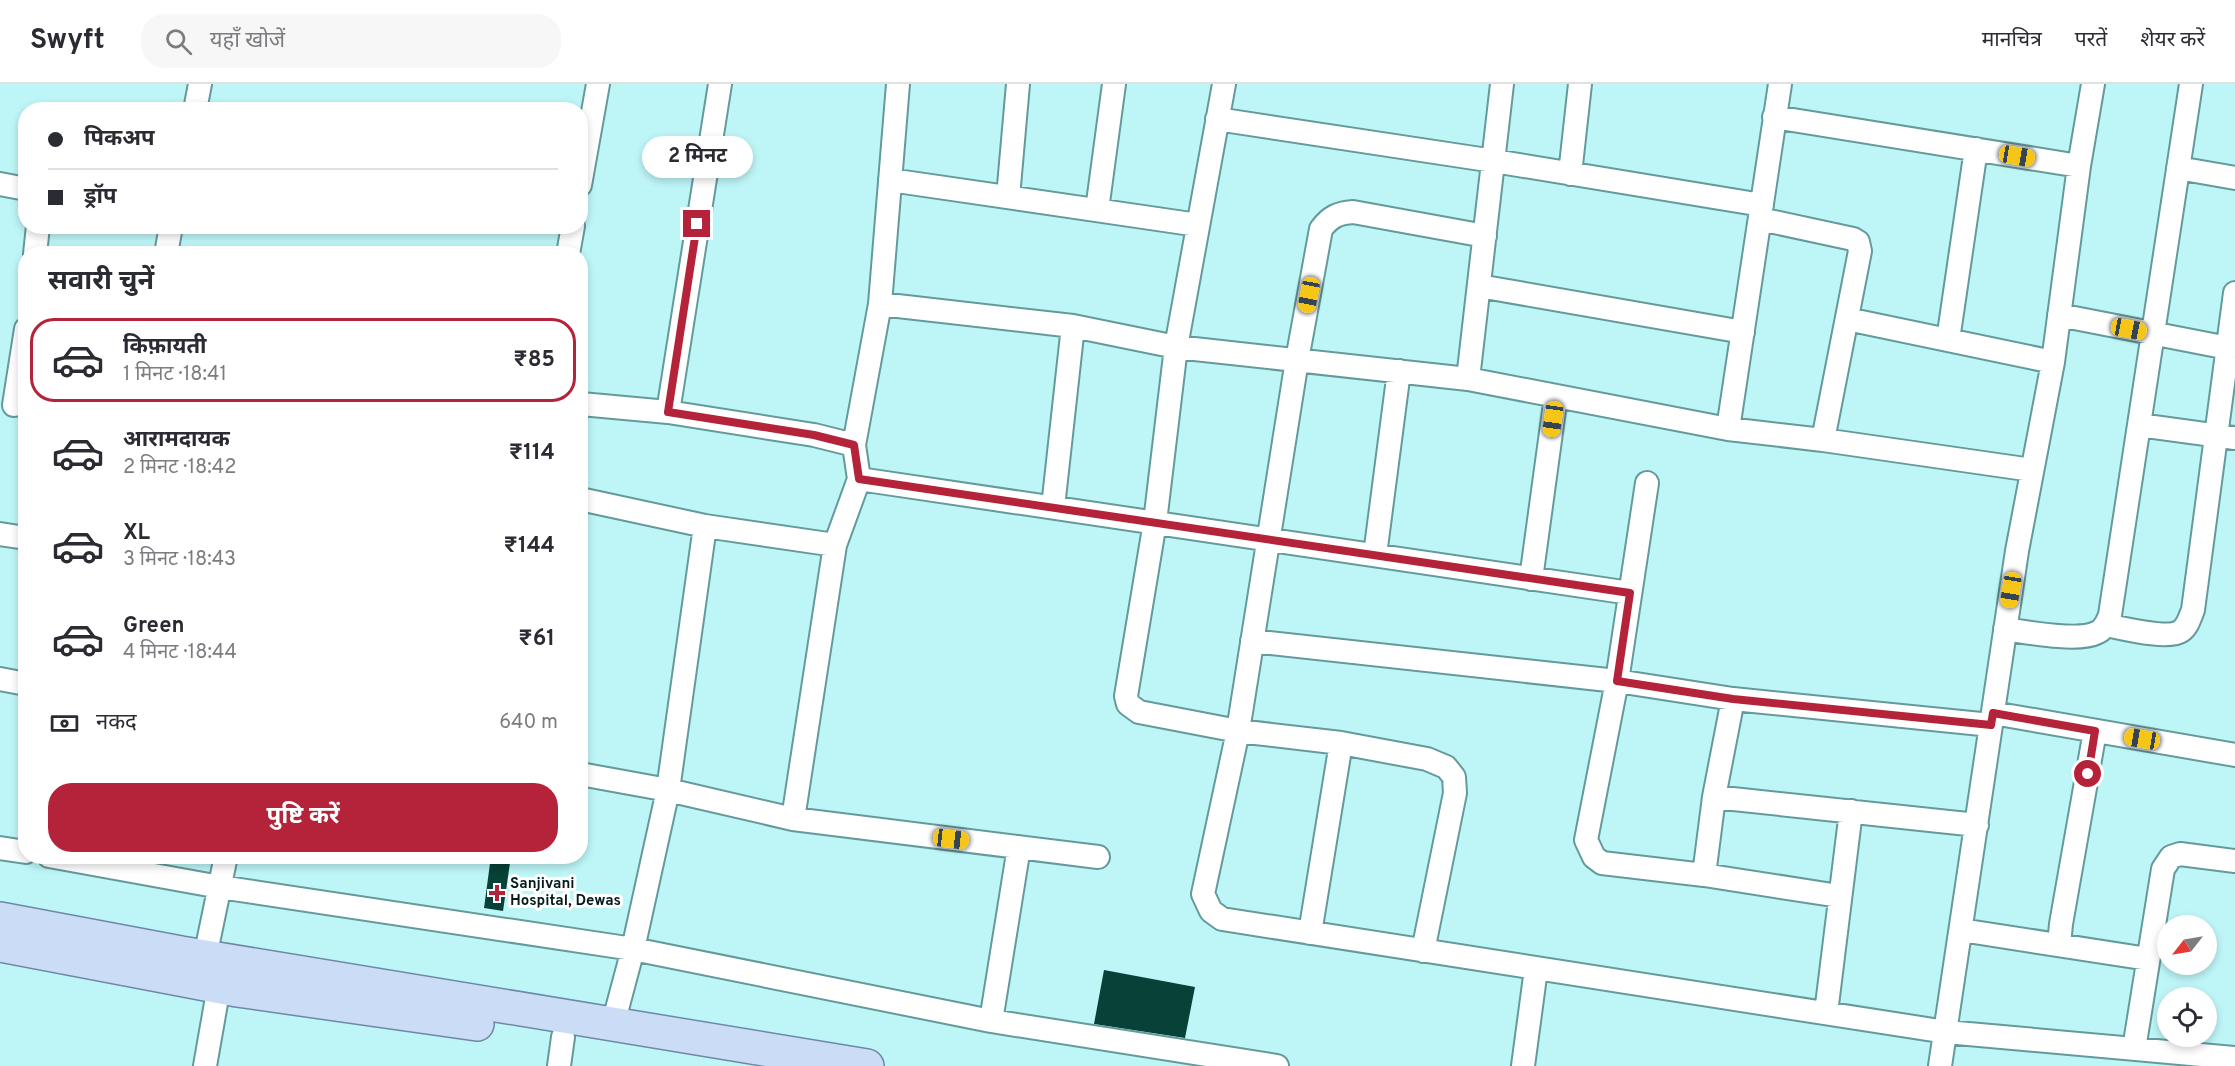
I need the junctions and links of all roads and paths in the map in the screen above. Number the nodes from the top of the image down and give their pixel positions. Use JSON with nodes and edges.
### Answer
{"nodes":[{"id":1,"x":200,"y":84,"type":"edge"},
{"id":2,"x":598,"y":84,"type":"edge"},
{"id":3,"x":720,"y":84,"type":"edge"},
{"id":4,"x":898,"y":84,"type":"edge"},
{"id":5,"x":1018,"y":84,"type":"edge"},
{"id":6,"x":1114,"y":84,"type":"edge"},
{"id":7,"x":1224,"y":84,"type":"edge"},
{"id":8,"x":1502,"y":84,"type":"edge"},
{"id":9,"x":1580,"y":84,"type":"edge"},
{"id":10,"x":1780,"y":84,"type":"edge"},
{"id":11,"x":2093,"y":84,"type":"edge"},
{"id":12,"x":2191,"y":84,"type":"edge"},
{"id":13,"x":197,"y":102,"type":"edge"},
{"id":14,"x":1774,"y":117,"type":"junction"},
{"id":15,"x":1217,"y":119,"type":"junction"},
{"id":16,"x":588,"y":140,"type":"edge"},
{"id":17,"x":1976,"y":149,"type":"junction"},
{"id":18,"x":1494,"y":161,"type":"junction"},
{"id":19,"x":2079,"y":166,"type":"junction"},
{"id":20,"x":2178,"y":168,"type":"junction"},
{"id":21,"x":1570,"y":174,"type":"junction"},
{"id":22,"x":2235,"y":178,"type":"edge"},
{"id":23,"x":890,"y":180,"type":"junction"},
{"id":24,"x":0,"y":183,"type":"edge"},
{"id":25,"x":18,"y":187,"type":"edge"},
{"id":26,"x":1008,"y":197,"type":"junction"},
{"id":27,"x":1097,"y":210,"type":"junction"},
{"id":28,"x":1761,"y":212,"type":"junction"},
{"id":29,"x":1198,"y":225,"type":"junction"},
{"id":30,"x":1485,"y":236,"type":"junction"},
{"id":31,"x":1479,"y":286,"type":"junction"},
{"id":32,"x":2235,"y":293,"type":"edge"},
{"id":33,"x":880,"y":304,"type":"junction"},
{"id":34,"x":2059,"y":315,"type":"junction"},
{"id":35,"x":1847,"y":320,"type":"junction"},
{"id":36,"x":1073,"y":326,"type":"junction"},
{"id":37,"x":1743,"y":332,"type":"junction"},
{"id":38,"x":2152,"y":333,"type":"junction"},
{"id":39,"x":1948,"y":340,"type":"junction"},
{"id":40,"x":1176,"y":347,"type":"junction"},
{"id":41,"x":2228,"y":348,"type":"junction"},
{"id":42,"x":1297,"y":360,"type":"junction"},
{"id":43,"x":2053,"y":362,"type":"junction"},
{"id":44,"x":1399,"y":372,"type":"junction"},
{"id":45,"x":18,"y":376,"type":"edge"},
{"id":46,"x":1468,"y":379,"type":"junction"},
{"id":47,"x":1556,"y":396,"type":"junction"},
{"id":48,"x":13,"y":405,"type":"edge"},
{"id":49,"x":588,"y":406,"type":"edge"},
{"id":50,"x":668,"y":412,"type":"junction"},
{"id":51,"x":2139,"y":425,"type":"junction"},
{"id":52,"x":1728,"y":429,"type":"junction"},
{"id":53,"x":2226,"y":437,"type":"edge"},
{"id":54,"x":1823,"y":440,"type":"junction"},
{"id":55,"x":854,"y":445,"type":"junction"},
{"id":56,"x":2032,"y":470,"type":"junction"},
{"id":57,"x":859,"y":479,"type":"junction"},
{"id":58,"x":1647,"y":483,"type":"dead end"},
{"id":59,"x":588,"y":501,"type":"edge"},
{"id":60,"x":1053,"y":507,"type":"junction"},
{"id":61,"x":1155,"y":522,"type":"junction"},
{"id":62,"x":705,"y":526,"type":"junction"},
{"id":63,"x":0,"y":534,"type":"edge"},
{"id":64,"x":18,"y":537,"type":"edge"},
{"id":65,"x":1269,"y":539,"type":"junction"},
{"id":66,"x":835,"y":545,"type":"junction"},
{"id":67,"x":1375,"y":555,"type":"junction"},
{"id":68,"x":1531,"y":579,"type":"junction"},
{"id":69,"x":1630,"y":593,"type":"junction"},
{"id":70,"x":2106,"y":625,"type":"junction"},
{"id":71,"x":2005,"y":629,"type":"junction"},
{"id":72,"x":1252,"y":641,"type":"junction"},
{"id":73,"x":0,"y":679,"type":"edge"},
{"id":74,"x":1617,"y":681,"type":"junction"},
{"id":75,"x":18,"y":682,"type":"edge"},
{"id":76,"x":1733,"y":699,"type":"junction"},
{"id":77,"x":1992,"y":719,"type":"junction"},
{"id":78,"x":1238,"y":731,"type":"junction"},
{"id":79,"x":2095,"y":731,"type":"junction"},
{"id":80,"x":1341,"y":743,"type":"junction"},
{"id":81,"x":2235,"y":755,"type":"edge"},
{"id":82,"x":588,"y":775,"type":"edge"},
{"id":83,"x":668,"y":790,"type":"junction"},
{"id":84,"x":1714,"y":797,"type":"junction"},
{"id":85,"x":1851,"y":811,"type":"junction"},
{"id":86,"x":793,"y":819,"type":"junction"},
{"id":87,"x":1977,"y":825,"type":"junction"},
{"id":88,"x":1019,"y":847,"type":"junction"},
{"id":89,"x":0,"y":848,"type":"edge"},
{"id":90,"x":18,"y":851,"type":"edge"},
{"id":91,"x":1098,"y":857,"type":"dead end"},
{"id":92,"x":2235,"y":861,"type":"edge"},
{"id":93,"x":95,"y":864,"type":"edge"},
{"id":94,"x":224,"y":864,"type":"edge"},
{"id":95,"x":1704,"y":875,"type":"junction"},
{"id":96,"x":220,"y":886,"type":"junction"},
{"id":97,"x":1839,"y":896,"type":"junction"},
{"id":98,"x":0,"y":918,"type":"edge"},
{"id":99,"x":1961,"y":930,"type":"junction"},
{"id":100,"x":1310,"y":933,"type":"junction"},
{"id":101,"x":0,"y":945,"type":"edge"},
{"id":102,"x":2059,"y":945,"type":"junction"},
{"id":103,"x":633,"y":949,"type":"junction"},
{"id":104,"x":1423,"y":951,"type":"junction"},
{"id":105,"x":2148,"y":959,"type":"junction"},
{"id":106,"x":1536,"y":969,"type":"junction"},
{"id":107,"x":212,"y":972,"type":"junction"},
{"id":108,"x":1826,"y":1013,"type":"junction"},
{"id":109,"x":991,"y":1021,"type":"junction"},
{"id":110,"x":613,"y":1024,"type":"junction"},
{"id":111,"x":1946,"y":1032,"type":"junction"},
{"id":112,"x":2134,"y":1049,"type":"junction"},
{"id":113,"x":561,"y":1052,"type":"edge"},
{"id":114,"x":2235,"y":1058,"type":"edge"},
{"id":115,"x":205,"y":1066,"type":"edge"},
{"id":116,"x":742,"y":1066,"type":"edge"},
{"id":117,"x":867,"y":1066,"type":"edge"},
{"id":118,"x":1277,"y":1066,"type":"edge"},
{"id":119,"x":1523,"y":1066,"type":"edge"},
{"id":120,"x":1940,"y":1066,"type":"edge"}],
"edges":[{"from":1,"to":13,"type":"street"},
{"from":2,"to":16,"type":"street"},
{"from":3,"to":50,"type":"street"},
{"from":4,"to":23,"type":"street"},
{"from":5,"to":26,"type":"street"},
{"from":6,"to":27,"type":"street"},
{"from":7,"to":15,"type":"street"},
{"from":8,"to":18,"type":"street"},
{"from":9,"to":21,"type":"street"},
{"from":10,"to":14,"type":"street"},
{"from":11,"to":19,"type":"street"},
{"from":12,"to":20,"type":"street"},
{"from":14,"to":17,"type":"street"},
{"from":14,"to":28,"type":"street"},
{"from":15,"to":18,"type":"street"},
{"from":15,"to":29,"type":"street"},
{"from":17,"to":19,"type":"street"},
{"from":17,"to":39,"type":"street"},
{"from":18,"to":21,"type":"street"},
{"from":18,"to":30,"type":"street"},
{"from":19,"to":34,"type":"street"},
{"from":20,"to":22,"type":"street"},
{"from":20,"to":38,"type":"street"},
{"from":21,"to":28,"type":"street"},
{"from":23,"to":26,"type":"street"},
{"from":23,"to":33,"type":"street"},
{"from":24,"to":25,"type":"street"},
{"from":26,"to":27,"type":"street"},
{"from":27,"to":29,"type":"street"},
{"from":28,"to":35,"type":"street"},
{"from":28,"to":37,"type":"street"},
{"from":29,"to":40,"type":"street"},
{"from":30,"to":31,"type":"street"},
{"from":30,"to":42,"type":"street"},
{"from":31,"to":37,"type":"street"},
{"from":31,"to":46,"type":"street"},
{"from":32,"to":41,"type":"street"},
{"from":33,"to":36,"type":"street"},
{"from":33,"to":55,"type":"street"},
{"from":34,"to":38,"type":"street"},
{"from":34,"to":43,"type":"street"},
{"from":35,"to":39,"type":"street"},
{"from":35,"to":54,"type":"street"},
{"from":36,"to":40,"type":"street"},
{"from":36,"to":60,"type":"street"},
{"from":37,"to":52,"type":"street"},
{"from":38,"to":41,"type":"street"},
{"from":38,"to":51,"type":"street"},
{"from":39,"to":43,"type":"street"},
{"from":40,"to":42,"type":"street"},
{"from":40,"to":61,"type":"street"},
{"from":41,"to":53,"type":"street"},
{"from":42,"to":44,"type":"street"},
{"from":42,"to":65,"type":"street"},
{"from":43,"to":56,"type":"street"},
{"from":44,"to":46,"type":"street"},
{"from":44,"to":67,"type":"street"},
{"from":45,"to":48,"type":"street"},
{"from":46,"to":47,"type":"street"},
{"from":47,"to":52,"type":"street"},
{"from":47,"to":68,"type":"street"},
{"from":49,"to":50,"type":"street"},
{"from":50,"to":55,"type":"street"},
{"from":51,"to":53,"type":"street"},
{"from":51,"to":70,"type":"street"},
{"from":52,"to":54,"type":"street"},
{"from":53,"to":70,"type":"street"},
{"from":54,"to":56,"type":"street"},
{"from":55,"to":57,"type":"street"},
{"from":56,"to":71,"type":"street"},
{"from":57,"to":60,"type":"street"},
{"from":57,"to":66,"type":"street"},
{"from":58,"to":69,"type":"street"},
{"from":59,"to":62,"type":"street"},
{"from":60,"to":61,"type":"street"},
{"from":61,"to":65,"type":"street"},
{"from":61,"to":78,"type":"street"},
{"from":62,"to":66,"type":"street"},
{"from":62,"to":83,"type":"street"},
{"from":63,"to":64,"type":"street"},
{"from":65,"to":67,"type":"street"},
{"from":65,"to":72,"type":"street"},
{"from":66,"to":86,"type":"street"},
{"from":67,"to":68,"type":"street"},
{"from":68,"to":69,"type":"street"},
{"from":69,"to":74,"type":"street"},
{"from":70,"to":71,"type":"street"},
{"from":71,"to":77,"type":"street"},
{"from":72,"to":74,"type":"street"},
{"from":72,"to":78,"type":"street"},
{"from":73,"to":75,"type":"street"},
{"from":74,"to":76,"type":"street"},
{"from":74,"to":95,"type":"street"},
{"from":76,"to":77,"type":"street"},
{"from":76,"to":84,"type":"street"},
{"from":77,"to":79,"type":"street"},
{"from":77,"to":87,"type":"street"},
{"from":78,"to":80,"type":"street"},
{"from":78,"to":100,"type":"street"},
{"from":79,"to":81,"type":"street"},
{"from":79,"to":102,"type":"street"},
{"from":80,"to":100,"type":"street"},
{"from":80,"to":104,"type":"street"},
{"from":82,"to":83,"type":"street"},
{"from":83,"to":86,"type":"street"},
{"from":83,"to":103,"type":"street"},
{"from":84,"to":85,"type":"street"},
{"from":84,"to":95,"type":"street"},
{"from":85,"to":87,"type":"street"},
{"from":85,"to":97,"type":"street"},
{"from":86,"to":88,"type":"street"},
{"from":87,"to":99,"type":"street"},
{"from":88,"to":91,"type":"street"},
{"from":88,"to":109,"type":"street"},
{"from":89,"to":90,"type":"street"},
{"from":92,"to":105,"type":"street"},
{"from":93,"to":96,"type":"street"},
{"from":94,"to":96,"type":"street"},
{"from":95,"to":97,"type":"street"},
{"from":96,"to":103,"type":"street"},
{"from":96,"to":107,"type":"street"},
{"from":97,"to":108,"type":"street"},
{"from":98,"to":107,"type":"main road"},
{"from":99,"to":102,"type":"street"},
{"from":99,"to":111,"type":"street"},
{"from":100,"to":104,"type":"street"},
{"from":101,"to":107,"type":"main road"},
{"from":102,"to":105,"type":"street"},
{"from":103,"to":109,"type":"street"},
{"from":103,"to":110,"type":"street"},
{"from":104,"to":106,"type":"street"},
{"from":105,"to":112,"type":"street"},
{"from":106,"to":108,"type":"street"},
{"from":106,"to":119,"type":"street"},
{"from":107,"to":110,"type":"main road"},
{"from":107,"to":113,"type":"main road"},
{"from":107,"to":115,"type":"street"},
{"from":108,"to":111,"type":"street"},
{"from":109,"to":118,"type":"street"},
{"from":110,"to":117,"type":"main road"},
{"from":111,"to":112,"type":"street"},
{"from":111,"to":120,"type":"street"},
{"from":112,"to":114,"type":"street"},
{"from":113,"to":116,"type":"main road"}]}
